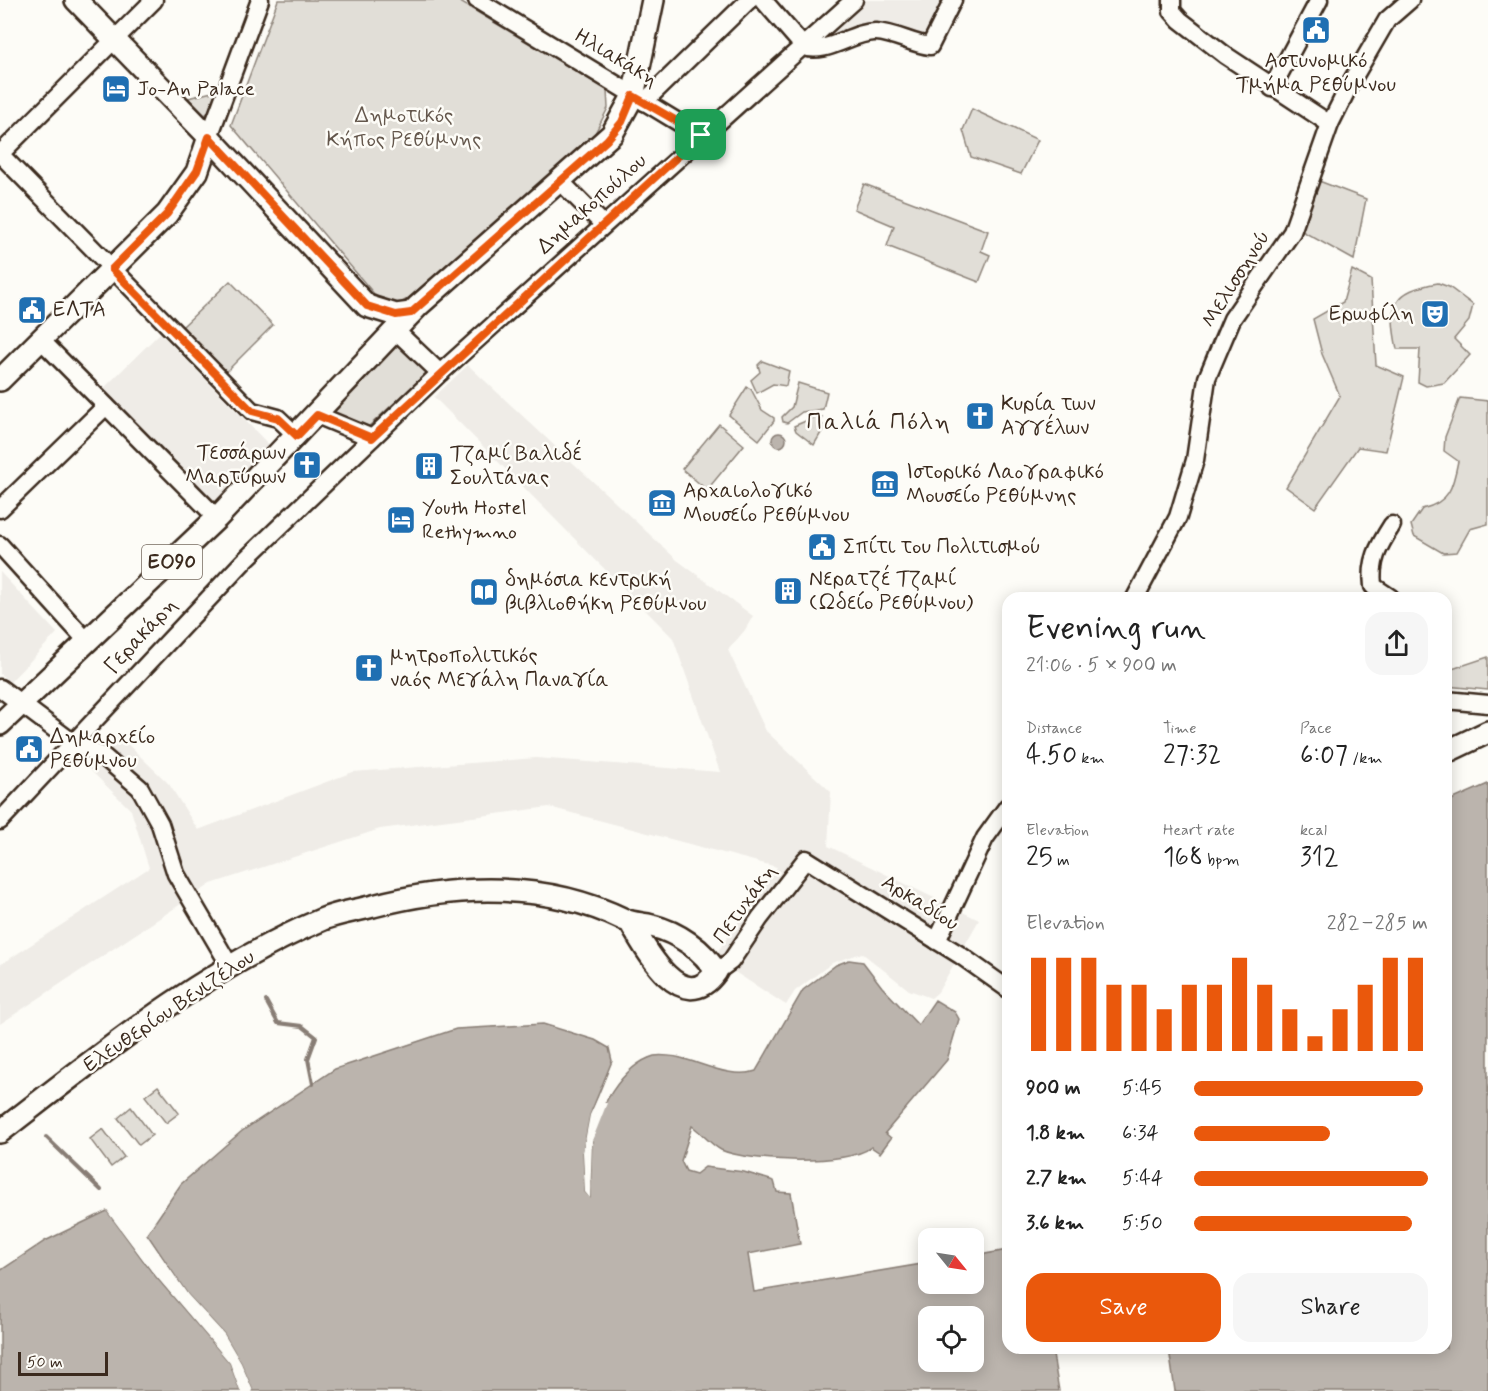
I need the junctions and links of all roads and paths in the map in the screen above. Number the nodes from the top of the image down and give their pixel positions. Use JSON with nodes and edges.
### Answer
{"nodes":[{"id":1,"x":76,"y":0,"type":"edge"},
{"id":2,"x":154,"y":0,"type":"edge"},
{"id":3,"x":260,"y":0,"type":"edge"},
{"id":4,"x":477,"y":0,"type":"edge"},
{"id":5,"x":509,"y":0,"type":"edge"},
{"id":6,"x":653,"y":0,"type":"edge"},
{"id":7,"x":749,"y":0,"type":"edge"},
{"id":8,"x":763,"y":0,"type":"edge"},
{"id":9,"x":854,"y":0,"type":"edge"},
{"id":10,"x":953,"y":0,"type":"edge"},
{"id":11,"x":1172,"y":0,"type":"edge"},
{"id":12,"x":1319,"y":0,"type":"edge"},
{"id":13,"x":1410,"y":0,"type":"edge"},
{"id":14,"x":505,"y":17,"type":"junction"},
{"id":15,"x":113,"y":41,"type":"junction"},
{"id":16,"x":804,"y":47,"type":"junction"},
{"id":17,"x":1272,"y":88,"type":"junction"},
{"id":18,"x":639,"y":99,"type":"junction"},
{"id":19,"x":1330,"y":124,"type":"junction"},
{"id":20,"x":701,"y":135,"type":"junction"},
{"id":21,"x":209,"y":137,"type":"junction"},
{"id":22,"x":0,"y":154,"type":"edge"},
{"id":23,"x":560,"y":181,"type":"junction"},
{"id":24,"x":603,"y":224,"type":"junction"},
{"id":25,"x":112,"y":269,"type":"junction"},
{"id":26,"x":367,"y":306,"type":"junction"},
{"id":27,"x":411,"y":313,"type":"junction"},
{"id":28,"x":394,"y":329,"type":"junction"},
{"id":29,"x":42,"y":341,"type":"junction"},
{"id":30,"x":370,"y":354,"type":"junction"},
{"id":31,"x":440,"y":373,"type":"junction"},
{"id":32,"x":0,"y":380,"type":"edge"},
{"id":33,"x":106,"y":406,"type":"junction"},
{"id":34,"x":317,"y":415,"type":"junction"},
{"id":35,"x":297,"y":436,"type":"junction"},
{"id":36,"x":372,"y":438,"type":"junction"},
{"id":37,"x":0,"y":509,"type":"edge"},
{"id":38,"x":218,"y":518,"type":"junction"},
{"id":39,"x":1392,"y":525,"type":"dead end"},
{"id":40,"x":0,"y":545,"type":"edge"},
{"id":41,"x":1138,"y":592,"type":"edge"},
{"id":42,"x":1382,"y":592,"type":"edge"},
{"id":43,"x":86,"y":640,"type":"junction"},
{"id":44,"x":0,"y":688,"type":"edge"},
{"id":45,"x":1452,"y":701,"type":"edge"},
{"id":46,"x":20,"y":704,"type":"junction"},
{"id":47,"x":1488,"y":704,"type":"edge"},
{"id":48,"x":0,"y":724,"type":"edge"},
{"id":49,"x":1488,"y":732,"type":"edge"},
{"id":50,"x":72,"y":742,"type":"junction"},
{"id":51,"x":1452,"y":749,"type":"edge"},
{"id":52,"x":1002,"y":814,"type":"edge"},
{"id":53,"x":0,"y":822,"type":"edge"},
{"id":54,"x":806,"y":859,"type":"joint"},
{"id":55,"x":630,"y":922,"type":"junction"},
{"id":56,"x":937,"y":941,"type":"junction"},
{"id":57,"x":230,"y":966,"type":"junction"},
{"id":58,"x":716,"y":972,"type":"junction"},
{"id":59,"x":1002,"y":985,"type":"edge"},
{"id":60,"x":0,"y":1131,"type":"edge"}],
"edges":[{"from":1,"to":15,"type":"main road"},
{"from":2,"to":15,"type":"street"},
{"from":3,"to":21,"type":"street"},
{"from":4,"to":14,"type":"street","name":"Ηλιακάκη"},
{"from":5,"to":14,"type":"street"},
{"from":6,"to":18,"type":"main road","number":"ΕΟ90"},
{"from":7,"to":18,"type":"street"},
{"from":8,"to":16,"type":"street"},
{"from":9,"to":16,"type":"street","name":"Δημακοπούλου"},
{"from":10,"to":16,"type":"street"},
{"from":11,"to":17,"type":"street"},
{"from":12,"to":17,"type":"street"},
{"from":13,"to":19,"type":"street","name":"Μελισσηνού"},
{"from":14,"to":18,"type":"street","name":"Ηλιακάκη"},
{"from":15,"to":21,"type":"main road"},
{"from":15,"to":22,"type":"street"},
{"from":16,"to":20,"type":"street","name":"Δημακοπούλου"},
{"from":17,"to":19,"type":"street"},
{"from":18,"to":20,"type":"street","name":"Ηλιακάκη"},
{"from":18,"to":23,"type":"main road","number":"ΕΟ90"},
{"from":19,"to":41,"type":"street","name":"Μελισσηνού"},
{"from":20,"to":24,"type":"street","name":"Δημακοπούλου"},
{"from":21,"to":25,"type":"main road"},
{"from":21,"to":26,"type":"main road"},
{"from":22,"to":25,"type":"street"},
{"from":23,"to":24,"type":"street"},
{"from":23,"to":27,"type":"main road","number":"ΕΟ90"},
{"from":24,"to":31,"type":"street","name":"Δημακοπούλου"},
{"from":25,"to":29,"type":"main road"},
{"from":25,"to":35,"type":"street"},
{"from":26,"to":27,"type":"main road"},
{"from":26,"to":30,"type":"main road"},
{"from":27,"to":28,"type":"main road","number":"ΕΟ90"},
{"from":28,"to":30,"type":"main road","number":"ΕΟ90"},
{"from":28,"to":31,"type":"street"},
{"from":29,"to":32,"type":"main road"},
{"from":29,"to":33,"type":"street"},
{"from":30,"to":34,"type":"main road","number":"ΕΟ90"},
{"from":31,"to":36,"type":"street"},
{"from":33,"to":37,"type":"street"},
{"from":33,"to":38,"type":"street"},
{"from":34,"to":35,"type":"main road","number":"ΕΟ90"},
{"from":34,"to":36,"type":"street"},
{"from":35,"to":38,"type":"main road","number":"ΕΟ90"},
{"from":36,"to":50,"type":"street","name":"Γερακάρη"},
{"from":38,"to":43,"type":"main road","number":"ΕΟ90"},
{"from":39,"to":42,"type":"street"},
{"from":40,"to":43,"type":"street"},
{"from":43,"to":46,"type":"main road","number":"ΕΟ90"},
{"from":44,"to":46,"type":"street"},
{"from":45,"to":47,"type":"street"},
{"from":46,"to":48,"type":"main road","number":"ΕΟ90"},
{"from":46,"to":50,"type":"street"},
{"from":49,"to":51,"type":"main road"},
{"from":50,"to":53,"type":"street","name":"Γερακάρη"},
{"from":50,"to":57,"type":"street"},
{"from":52,"to":56,"type":"street"},
{"from":54,"to":56,"type":"street","name":"Αρκαδίου"},
{"from":54,"to":58,"type":"street","name":"Πετυχάκη"},
{"from":55,"to":57,"type":"main road","name":"Ελευθερίου Βενιζέλου"},
{"from":55,"to":58,"type":"main road","name":"Ελευθερίου Βενιζέλου"},
{"from":55,"to":58,"type":"main road"},
{"from":56,"to":59,"type":"street","name":"Αρκαδίου"},
{"from":57,"to":60,"type":"main road","name":"Ελευθερίου Βενιζέλου"}]}
